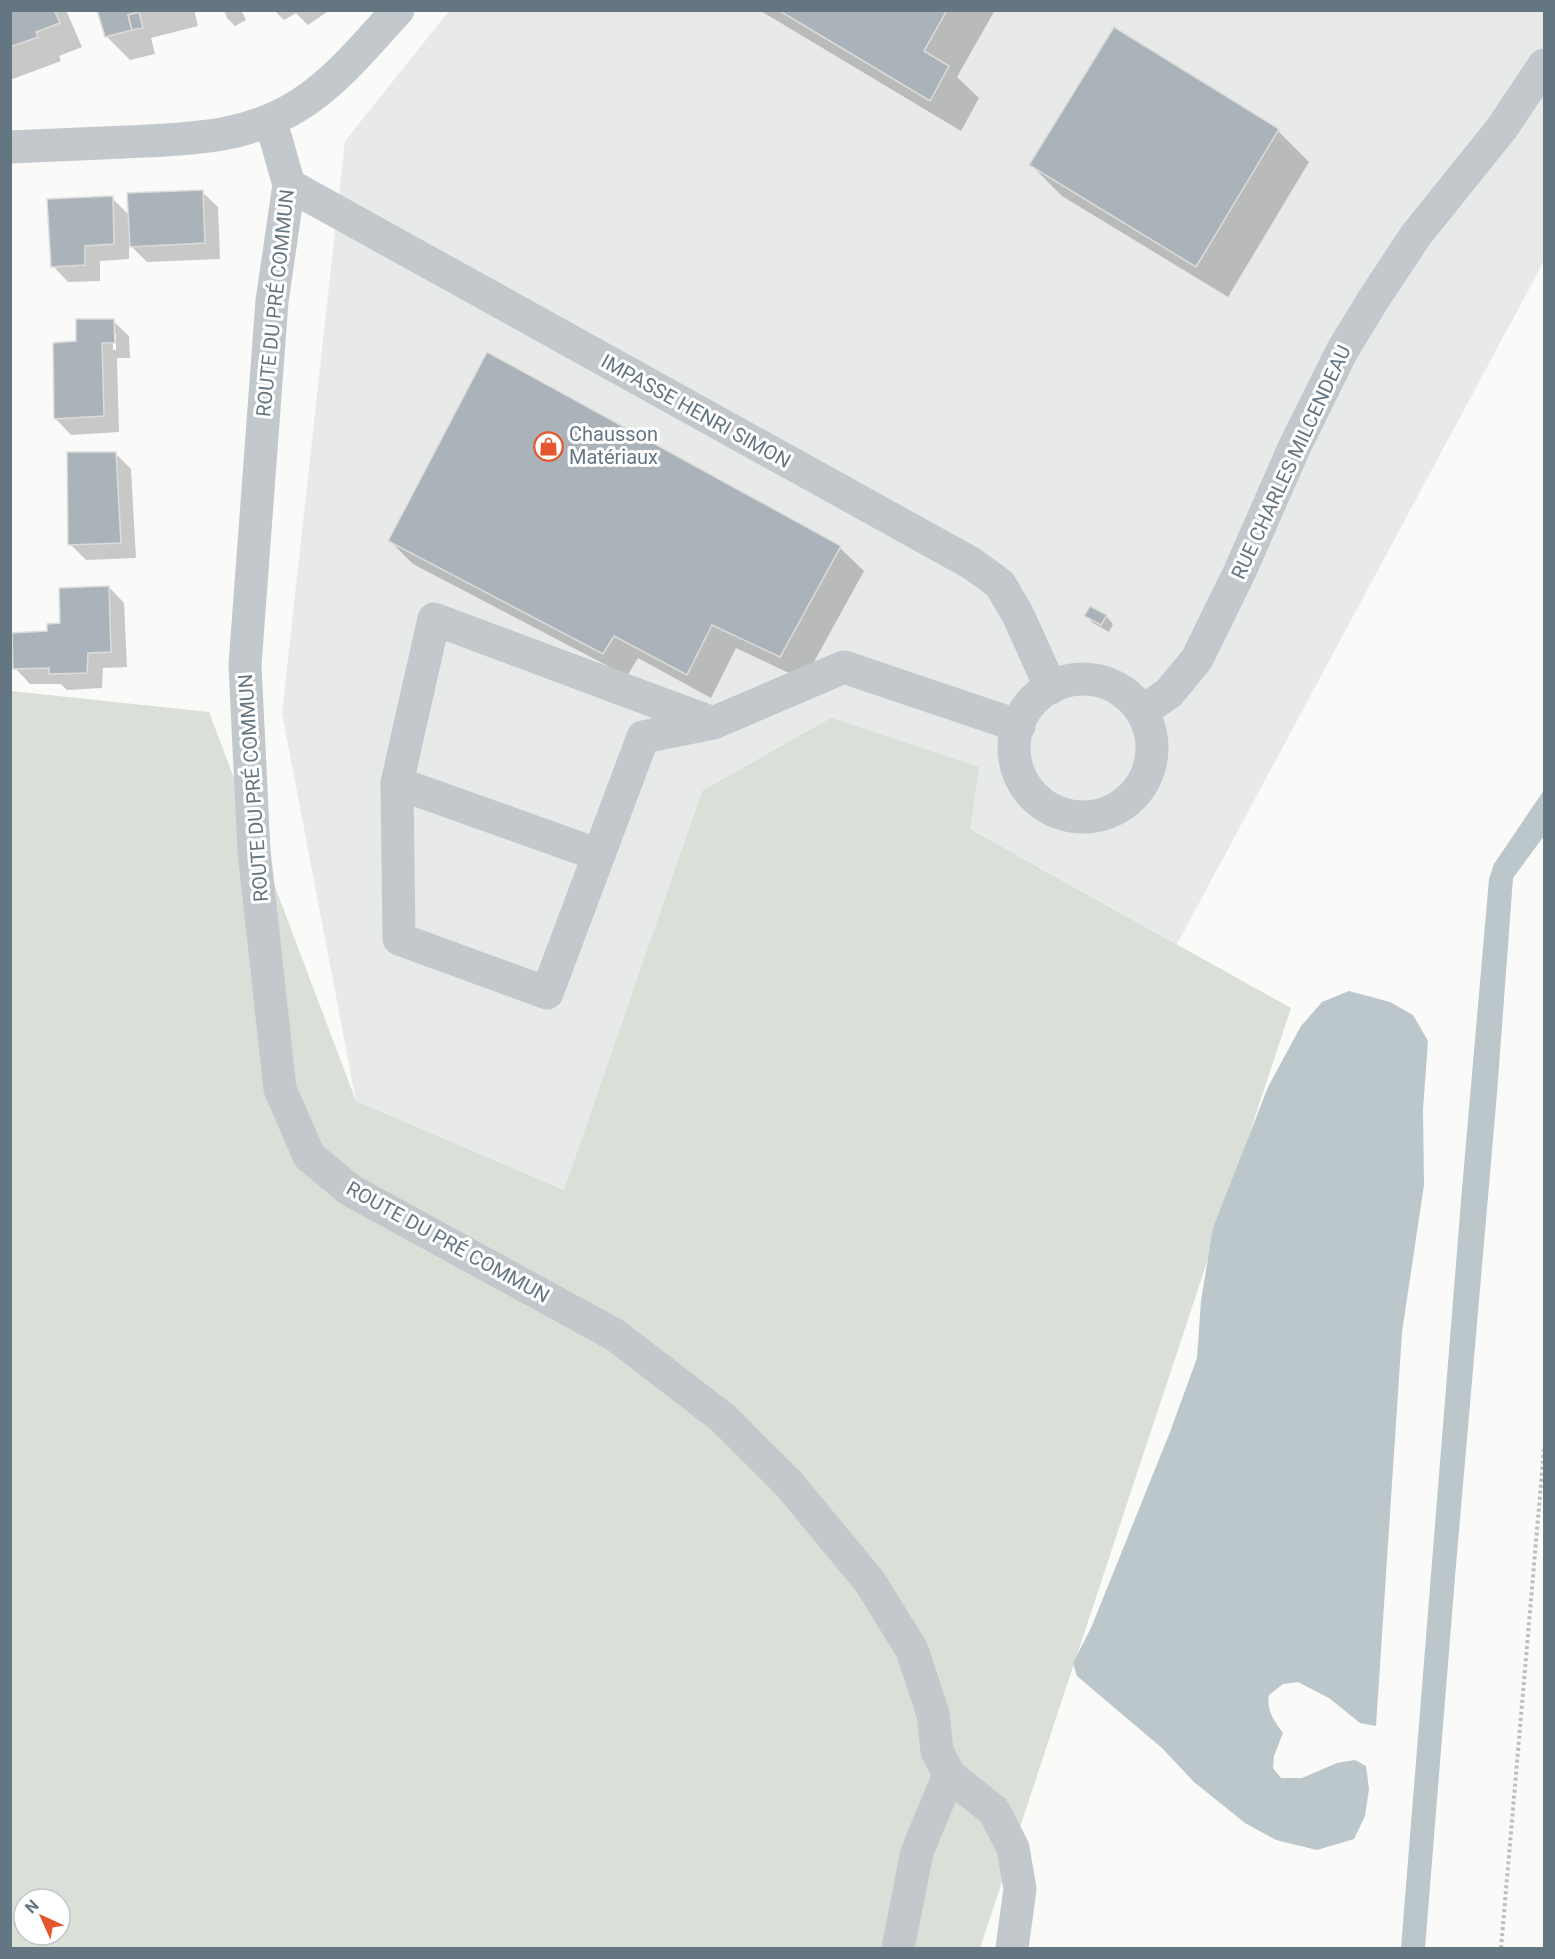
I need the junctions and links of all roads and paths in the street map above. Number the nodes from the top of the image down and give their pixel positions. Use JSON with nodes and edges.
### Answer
{"nodes":[{"id":1,"x":398,"y":10,"type":"edge"},
{"id":2,"x":1545,"y":65,"type":"edge"},
{"id":3,"x":268,"y":122,"type":"junction"},
{"id":4,"x":10,"y":147,"type":"edge"},
{"id":5,"x":289,"y":185,"type":"junction"},
{"id":6,"x":1051,"y":688,"type":"junction"},
{"id":7,"x":1143,"y":711,"type":"junction"},
{"id":8,"x":713,"y":723,"type":"junction"},
{"id":9,"x":1019,"y":726,"type":"junction"},
{"id":10,"x":397,"y":783,"type":"junction"},
{"id":11,"x":599,"y":855,"type":"junction"},
{"id":12,"x":1545,"y":1449,"type":"edge"},
{"id":13,"x":950,"y":1775,"type":"junction"},
{"id":14,"x":898,"y":1948,"type":"edge"},
{"id":15,"x":1012,"y":1948,"type":"edge"},
{"id":16,"x":1502,"y":1948,"type":"edge"}],
"edges":[{"from":1,"to":3,"type":"street"},
{"from":2,"to":7,"type":"street","name":"RUE CHARLES MILCENDEAU"},
{"from":3,"to":4,"type":"street"},
{"from":3,"to":5,"type":"street","name":"ROUTE DU PRÉ COMMUN"},
{"from":5,"to":6,"type":"street","name":"IMPASSE HENRI SIMON"},
{"from":5,"to":13,"type":"street","name":"ROUTE DU PRÉ COMMUN"},
{"from":6,"to":7,"type":"street"},
{"from":6,"to":9,"type":"street"},
{"from":7,"to":9,"type":"street"},
{"from":8,"to":9,"type":"street"},
{"from":8,"to":10,"type":"street"},
{"from":8,"to":11,"type":"street"},
{"from":10,"to":11,"type":"street"},
{"from":10,"to":11,"type":"street"},
{"from":12,"to":16,"type":"path"},
{"from":13,"to":14,"type":"street"},
{"from":13,"to":15,"type":"street","name":"ROUTE DU PRÉ COMMUN"}]}
